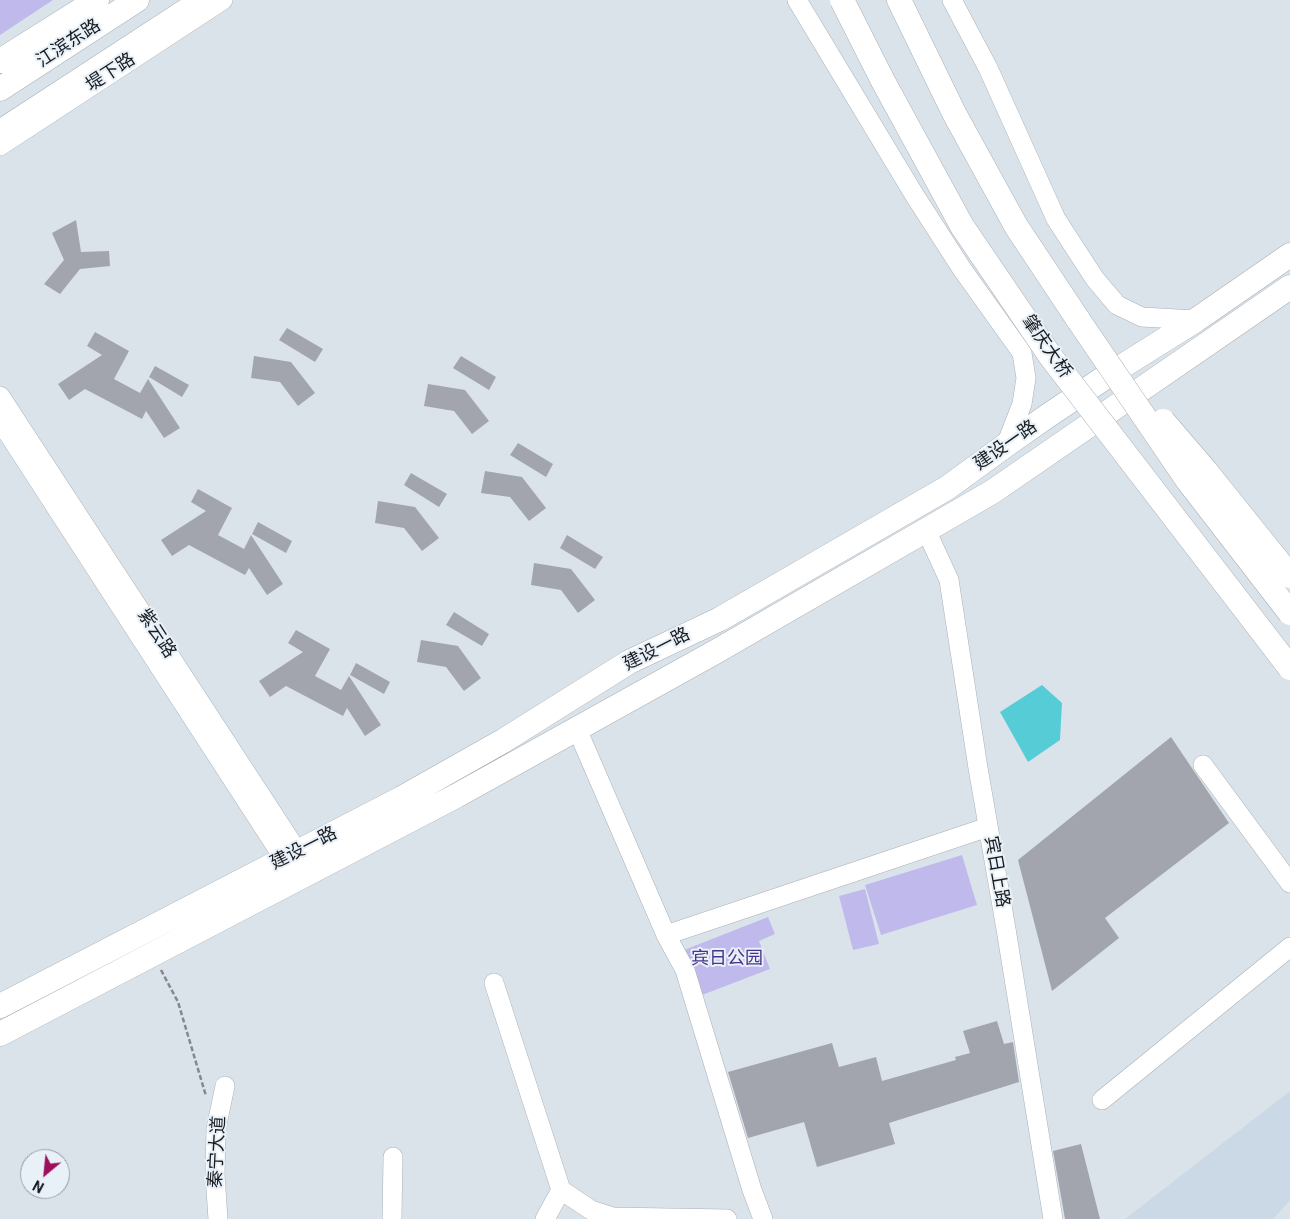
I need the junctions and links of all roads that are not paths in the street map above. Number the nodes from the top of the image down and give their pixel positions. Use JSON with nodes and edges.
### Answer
{"nodes":[{"id":1,"x":96,"y":0,"type":"edge"},
{"id":2,"x":137,"y":0,"type":"edge"},
{"id":3,"x":198,"y":0,"type":"edge"},
{"id":4,"x":223,"y":0,"type":"edge"},
{"id":5,"x":797,"y":0,"type":"edge"},
{"id":6,"x":842,"y":0,"type":"edge"},
{"id":7,"x":899,"y":0,"type":"edge"},
{"id":8,"x":952,"y":0,"type":"edge"},
{"id":9,"x":0,"y":61,"type":"edge"},
{"id":10,"x":0,"y":89,"type":"edge"},
{"id":11,"x":0,"y":129,"type":"edge"},
{"id":12,"x":0,"y":146,"type":"edge"},
{"id":13,"x":1290,"y":255,"type":"edge"},
{"id":14,"x":1290,"y":287,"type":"edge"},
{"id":15,"x":1196,"y":320,"type":"junction"},
{"id":16,"x":1078,"y":321,"type":"junction"},
{"id":17,"x":0,"y":396,"type":"edge"},
{"id":18,"x":0,"y":421,"type":"edge"},
{"id":19,"x":1006,"y":445,"type":"junction"},
{"id":20,"x":926,"y":530,"type":"junction"},
{"id":21,"x":1290,"y":576,"type":"edge"},
{"id":22,"x":1290,"y":613,"type":"edge"},
{"id":23,"x":1290,"y":668,"type":"edge"},
{"id":24,"x":576,"y":729,"type":"junction"},
{"id":25,"x":1203,"y":765,"type":"dead end"},
{"id":26,"x":988,"y":827,"type":"junction"},
{"id":27,"x":291,"y":856,"type":"junction"},
{"id":28,"x":304,"y":875,"type":"junction"},
{"id":29,"x":1290,"y":883,"type":"edge"},
{"id":30,"x":180,"y":913,"type":"junction"},
{"id":31,"x":190,"y":934,"type":"junction"},
{"id":32,"x":666,"y":935,"type":"junction"},
{"id":33,"x":1290,"y":947,"type":"edge"},
{"id":34,"x":494,"y":983,"type":"dead end"},
{"id":35,"x":0,"y":1006,"type":"edge"},
{"id":36,"x":0,"y":1034,"type":"edge"},
{"id":37,"x":225,"y":1086,"type":"dead end"},
{"id":38,"x":1102,"y":1100,"type":"dead end"},
{"id":39,"x":393,"y":1156,"type":"dead end"},
{"id":40,"x":561,"y":1190,"type":"junction"},
{"id":41,"x":218,"y":1219,"type":"edge"},
{"id":42,"x":392,"y":1219,"type":"edge"},
{"id":43,"x":546,"y":1219,"type":"edge"},
{"id":44,"x":727,"y":1219,"type":"edge"},
{"id":45,"x":763,"y":1219,"type":"edge"},
{"id":46,"x":1053,"y":1219,"type":"edge"}],
"edges":[{"from":1,"to":9,"type":"main road","name":"江滨东路"},
{"from":2,"to":10,"type":"main road","name":"江滨东路"},
{"from":3,"to":11,"type":"street","name":"堤下路"},
{"from":4,"to":12,"type":"street","name":"堤下路"},
{"from":5,"to":19,"type":"street"},
{"from":6,"to":23,"type":"main road","name":"肇庆大桥","bridge":true},
{"from":7,"to":16,"type":"main road"},
{"from":8,"to":15,"type":"street"},
{"from":13,"to":15,"type":"main road","name":"建设一路"},
{"from":14,"to":20,"type":"main road","name":"建设一路"},
{"from":15,"to":19,"type":"main road","name":"建设一路"},
{"from":16,"to":21,"type":"main road","bridge":true},
{"from":16,"to":22,"type":"main road","bridge":true},
{"from":17,"to":27,"type":"street","name":"紫云路"},
{"from":18,"to":27,"type":"street","name":"紫云路"},
{"from":19,"to":27,"type":"main road","name":"建设一路"},
{"from":20,"to":24,"type":"main road","name":"建设一路"},
{"from":20,"to":26,"type":"street","name":"宾日上路"},
{"from":24,"to":28,"type":"main road","name":"建设一路"},
{"from":24,"to":32,"type":"street"},
{"from":25,"to":29,"type":"street"},
{"from":26,"to":32,"type":"street"},
{"from":26,"to":46,"type":"street","name":"宾日上路"},
{"from":27,"to":28,"type":"street","name":"紫云路"},
{"from":27,"to":30,"type":"main road","name":"建设一路"},
{"from":28,"to":31,"type":"main road","name":"建设一路"},
{"from":30,"to":31,"type":"street"},
{"from":30,"to":35,"type":"main road","name":"建设一路"},
{"from":31,"to":36,"type":"main road","name":"建设一路"},
{"from":32,"to":45,"type":"street"},
{"from":33,"to":38,"type":"street"},
{"from":34,"to":40,"type":"street"},
{"from":37,"to":41,"type":"street","name":"秦宁大道"},
{"from":39,"to":42,"type":"street"},
{"from":40,"to":43,"type":"street"},
{"from":40,"to":44,"type":"street"}]}
